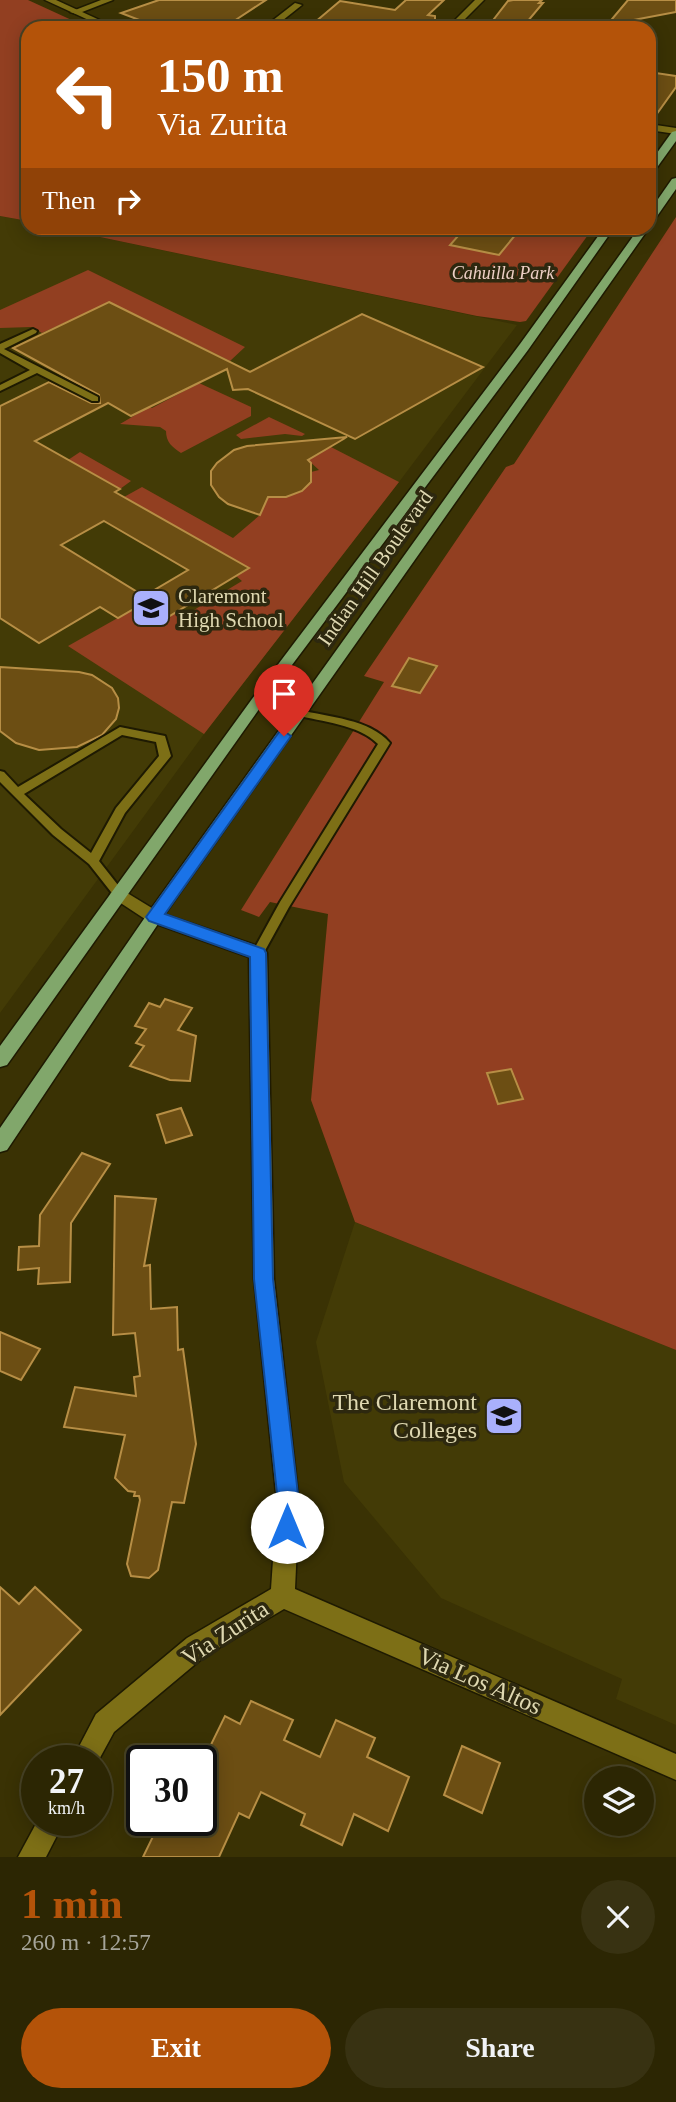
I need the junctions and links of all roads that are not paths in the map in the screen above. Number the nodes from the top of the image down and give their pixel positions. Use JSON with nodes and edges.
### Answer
{"nodes":[{"id":1,"x":50,"y":0,"type":"edge"},
{"id":2,"x":109,"y":0,"type":"edge"},
{"id":3,"x":480,"y":0,"type":"edge"},
{"id":4,"x":298,"y":5,"type":"dead end"},
{"id":5,"x":74,"y":12,"type":"junction"},
{"id":6,"x":96,"y":21,"type":"edge"},
{"id":7,"x":276,"y":21,"type":"edge"},
{"id":8,"x":458,"y":21,"type":"edge"},
{"id":9,"x":656,"y":128,"type":"edge"},
{"id":10,"x":676,"y":132,"type":"edge"},
{"id":11,"x":656,"y":161,"type":"edge"},
{"id":12,"x":676,"y":181,"type":"edge"},
{"id":13,"x":656,"y":210,"type":"edge"},
{"id":14,"x":604,"y":235,"type":"edge"},
{"id":15,"x":639,"y":235,"type":"edge"},
{"id":16,"x":33,"y":331,"type":"dead end"},
{"id":17,"x":0,"y":348,"type":"edge"},
{"id":18,"x":37,"y":370,"type":"junction"},
{"id":19,"x":0,"y":388,"type":"edge"},
{"id":20,"x":95,"y":400,"type":"dead end"},
{"id":21,"x":300,"y":713,"type":"junction"},
{"id":22,"x":0,"y":775,"type":"edge"},
{"id":23,"x":17,"y":793,"type":"junction"},
{"id":24,"x":93,"y":861,"type":"junction"},
{"id":25,"x":119,"y":894,"type":"junction"},
{"id":26,"x":154,"y":917,"type":"junction"},
{"id":27,"x":258,"y":953,"type":"junction"},
{"id":28,"x":0,"y":1060,"type":"edge"},
{"id":29,"x":0,"y":1144,"type":"edge"},
{"id":30,"x":283,"y":1596,"type":"junction"},
{"id":31,"x":93,"y":1745,"type":"edge"},
{"id":32,"x":676,"y":1767,"type":"edge"},
{"id":33,"x":43,"y":1836,"type":"edge"},
{"id":34,"x":31,"y":1857,"type":"edge"}],
"edges":[{"from":1,"to":5,"type":"street"},
{"from":2,"to":5,"type":"street"},
{"from":3,"to":8,"type":"street"},
{"from":4,"to":7,"type":"street"},
{"from":5,"to":6,"type":"street"},
{"from":9,"to":10,"type":"street"},
{"from":10,"to":11,"type":"main road"},
{"from":12,"to":13,"type":"main road"},
{"from":14,"to":25,"type":"main road","name":"Indian Hill Boulevard"},
{"from":15,"to":21,"type":"main road","name":"Indian Hill Boulevard"},
{"from":16,"to":17,"type":"lane"},
{"from":17,"to":18,"type":"lane"},
{"from":18,"to":19,"type":"lane"},
{"from":18,"to":20,"type":"lane"},
{"from":21,"to":26,"type":"main road","name":"Indian Hill Boulevard"},
{"from":21,"to":27,"type":"lane"},
{"from":22,"to":23,"type":"lane"},
{"from":23,"to":24,"type":"lane"},
{"from":23,"to":24,"type":"lane"},
{"from":24,"to":25,"type":"lane"},
{"from":25,"to":26,"type":"street"},
{"from":25,"to":28,"type":"main road","name":"Indian Hill Boulevard"},
{"from":26,"to":27,"type":"street"},
{"from":26,"to":29,"type":"main road","name":"Indian Hill Boulevard"},
{"from":27,"to":30,"type":"street","name":"Via Zurita"},
{"from":30,"to":31,"type":"street","name":"Via Zurita"},
{"from":30,"to":32,"type":"street","name":"Via Los Altos"},
{"from":33,"to":34,"type":"street"}]}
